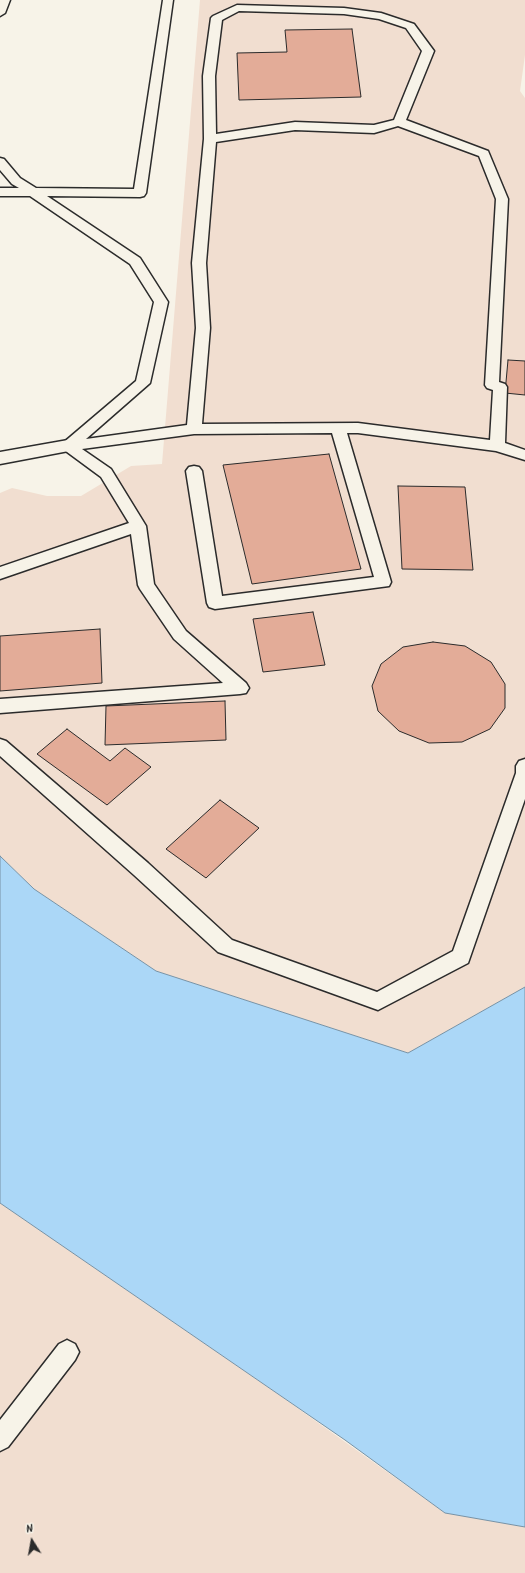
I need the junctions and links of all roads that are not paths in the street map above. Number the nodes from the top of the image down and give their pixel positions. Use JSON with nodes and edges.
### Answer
{"nodes":[{"id":1,"x":5,"y":0,"type":"edge"},
{"id":2,"x":168,"y":0,"type":"edge"},
{"id":3,"x":0,"y":13,"type":"edge"},
{"id":4,"x":399,"y":122,"type":"junction"},
{"id":5,"x":210,"y":139,"type":"junction"},
{"id":6,"x":0,"y":162,"type":"edge"},
{"id":7,"x":0,"y":192,"type":"edge"},
{"id":8,"x":33,"y":192,"type":"junction"},
{"id":9,"x":194,"y":428,"type":"junction"},
{"id":10,"x":338,"y":428,"type":"junction"},
{"id":11,"x":68,"y":446,"type":"junction"},
{"id":12,"x":497,"y":446,"type":"junction"},
{"id":13,"x":525,"y":455,"type":"edge"},
{"id":14,"x":0,"y":458,"type":"edge"},
{"id":15,"x":194,"y":472,"type":"dead end"},
{"id":16,"x":138,"y":526,"type":"junction"},
{"id":17,"x":0,"y":573,"type":"edge"},
{"id":18,"x":0,"y":706,"type":"edge"},
{"id":19,"x":0,"y":746,"type":"edge"},
{"id":20,"x":525,"y":766,"type":"edge"},
{"id":21,"x":66,"y":1352,"type":"dead end"},
{"id":22,"x":0,"y":1439,"type":"edge"}],
"edges":[{"from":1,"to":3,"type":"lane"},
{"from":2,"to":8,"type":"lane"},
{"from":4,"to":5,"type":"lane"},
{"from":4,"to":5,"type":"lane"},
{"from":4,"to":12,"type":"lane"},
{"from":5,"to":9,"type":"lane"},
{"from":6,"to":8,"type":"lane"},
{"from":7,"to":8,"type":"lane"},
{"from":8,"to":11,"type":"lane"},
{"from":9,"to":10,"type":"lane"},
{"from":9,"to":11,"type":"lane"},
{"from":10,"to":12,"type":"lane"},
{"from":10,"to":15,"type":"lane"},
{"from":11,"to":14,"type":"street"},
{"from":11,"to":16,"type":"lane"},
{"from":12,"to":13,"type":"lane"},
{"from":16,"to":17,"type":"lane"},
{"from":16,"to":18,"type":"lane"},
{"from":19,"to":20,"type":"lane"},
{"from":21,"to":22,"type":"lane"}]}
